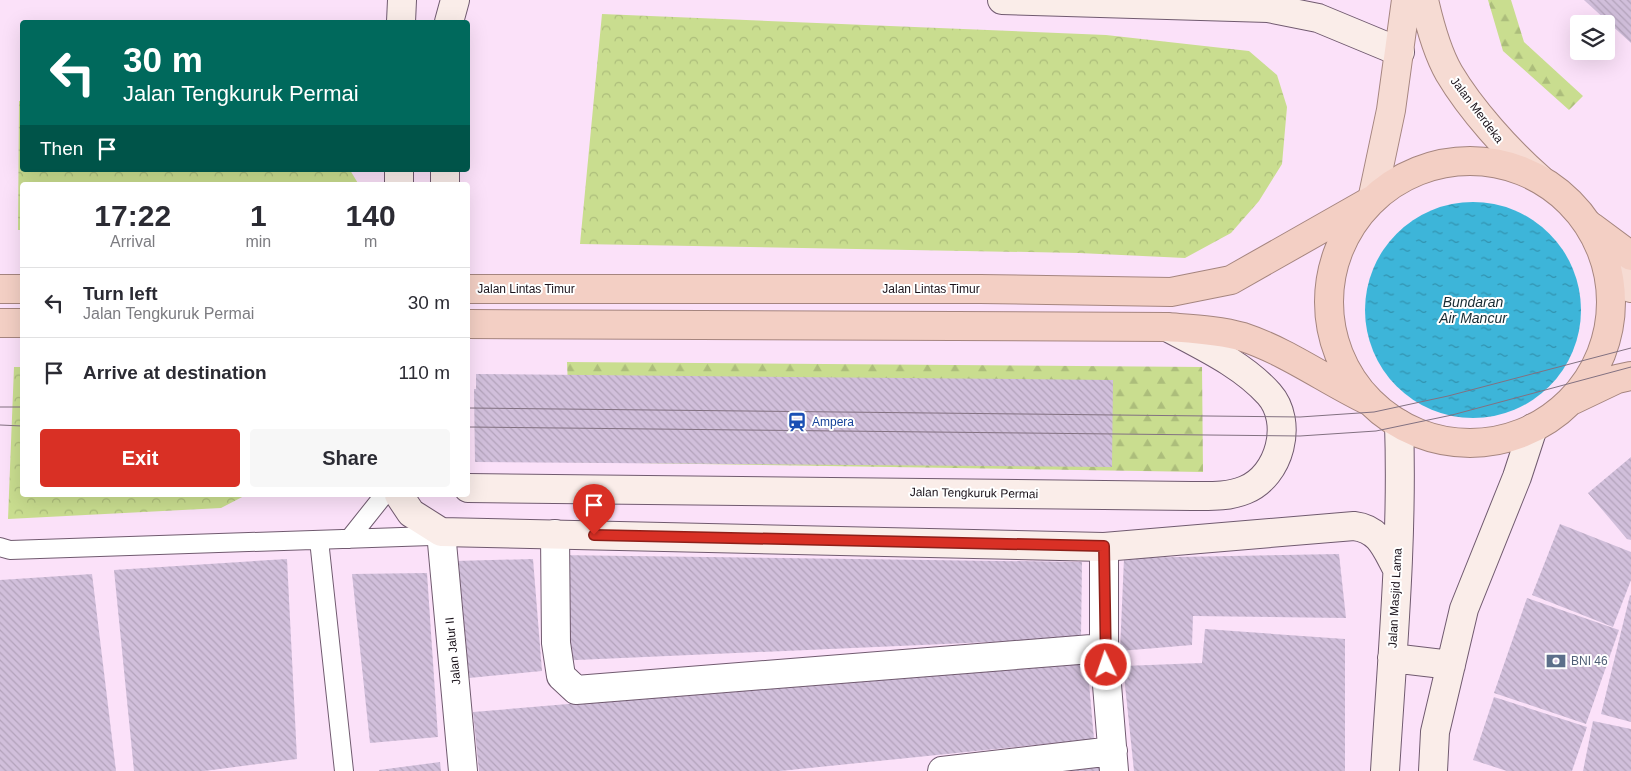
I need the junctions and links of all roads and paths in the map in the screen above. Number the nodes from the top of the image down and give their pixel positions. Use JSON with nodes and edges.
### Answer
{"nodes":[{"id":1,"x":402,"y":0,"type":"edge"},
{"id":2,"x":455,"y":0,"type":"edge"},
{"id":3,"x":1002,"y":0,"type":"edge"},
{"id":4,"x":1406,"y":0,"type":"edge"},
{"id":5,"x":1424,"y":0,"type":"edge"},
{"id":6,"x":401,"y":20,"type":"edge"},
{"id":7,"x":450,"y":20,"type":"edge"},
{"id":8,"x":1400,"y":52,"type":"junction"},
{"id":9,"x":1540,"y":179,"type":"junction"},
{"id":10,"x":1372,"y":200,"type":"junction"},
{"id":11,"x":1589,"y":225,"type":"junction"},
{"id":12,"x":1631,"y":256,"type":"edge"},
{"id":13,"x":0,"y":288,"type":"edge"},
{"id":14,"x":20,"y":288,"type":"edge"},
{"id":15,"x":1631,"y":288,"type":"edge"},
{"id":16,"x":470,"y":289,"type":"edge"},
{"id":17,"x":0,"y":323,"type":"edge"},
{"id":18,"x":20,"y":323,"type":"edge"},
{"id":19,"x":470,"y":324,"type":"edge"},
{"id":20,"x":1167,"y":327,"type":"junction"},
{"id":21,"x":1631,"y":376,"type":"edge"},
{"id":22,"x":1369,"y":401,"type":"junction"},
{"id":23,"x":1570,"y":401,"type":"junction"},
{"id":24,"x":1398,"y":424,"type":"junction"},
{"id":25,"x":1533,"y":428,"type":"junction"},
{"id":26,"x":470,"y":488,"type":"edge"},
{"id":27,"x":1246,"y":490,"type":"junction"},
{"id":28,"x":382,"y":497,"type":"edge"},
{"id":29,"x":400,"y":497,"type":"edge"},
{"id":30,"x":441,"y":532,"type":"junction"},
{"id":31,"x":555,"y":534,"type":"junction"},
{"id":32,"x":1244,"y":535,"type":"junction"},
{"id":33,"x":349,"y":539,"type":"junction"},
{"id":34,"x":319,"y":540,"type":"junction"},
{"id":35,"x":1104,"y":546,"type":"junction"},
{"id":36,"x":0,"y":548,"type":"edge"},
{"id":37,"x":1397,"y":569,"type":"junction"},
{"id":38,"x":1104,"y":648,"type":"junction"},
{"id":39,"x":1392,"y":658,"type":"junction"},
{"id":40,"x":1451,"y":665,"type":"junction"},
{"id":41,"x":1114,"y":761,"type":"edge"},
{"id":42,"x":344,"y":771,"type":"edge"},
{"id":43,"x":463,"y":771,"type":"edge"},
{"id":44,"x":942,"y":771,"type":"edge"},
{"id":45,"x":1385,"y":771,"type":"edge"},
{"id":46,"x":1433,"y":771,"type":"edge"}],
"edges":[{"from":1,"to":6,"type":"main road"},
{"from":2,"to":7,"type":"main road"},
{"from":3,"to":8,"type":"main road"},
{"from":4,"to":8,"type":"main road"},
{"from":5,"to":9,"type":"main road","name":"Jalan Merdeka"},
{"from":8,"to":10,"type":"main road"},
{"from":9,"to":10,"type":"highway"},
{"from":9,"to":11,"type":"highway"},
{"from":10,"to":16,"type":"highway","name":"Jalan Lintas Timur"},
{"from":10,"to":22,"type":"highway"},
{"from":11,"to":12,"type":"highway"},
{"from":11,"to":15,"type":"main road"},
{"from":11,"to":23,"type":"highway"},
{"from":13,"to":14,"type":"highway"},
{"from":17,"to":18,"type":"highway"},
{"from":19,"to":20,"type":"highway"},
{"from":20,"to":22,"type":"highway"},
{"from":20,"to":27,"type":"main road","name":"Jalan Tengkuruk Permai"},
{"from":21,"to":23,"type":"highway"},
{"from":22,"to":24,"type":"highway"},
{"from":23,"to":25,"type":"highway"},
{"from":24,"to":25,"type":"highway"},
{"from":24,"to":37,"type":"main road","name":"Jalan Masjid Lama"},
{"from":25,"to":40,"type":"main road"},
{"from":26,"to":27,"type":"main road","name":"Jalan Tengkuruk Permai"},
{"from":27,"to":32,"type":"main road"},
{"from":28,"to":33,"type":"lane"},
{"from":29,"to":30,"type":"main road"},
{"from":30,"to":31,"type":"main road"},
{"from":30,"to":33,"type":"lane"},
{"from":30,"to":43,"type":"street","name":"Jalan Jalur II"},
{"from":31,"to":35,"type":"main road"},
{"from":31,"to":38,"type":"street"},
{"from":32,"to":35,"type":"main road"},
{"from":32,"to":37,"type":"main road"},
{"from":33,"to":34,"type":"lane"},
{"from":34,"to":36,"type":"lane"},
{"from":34,"to":42,"type":"lane"},
{"from":35,"to":38,"type":"street"},
{"from":37,"to":39,"type":"main road","name":"Jalan Masjid Lama"},
{"from":38,"to":41,"type":"street"},
{"from":39,"to":40,"type":"main road"},
{"from":39,"to":45,"type":"main road","name":"Jalan Masjid Lama"},
{"from":40,"to":46,"type":"main road"},
{"from":41,"to":44,"type":"street"}]}
